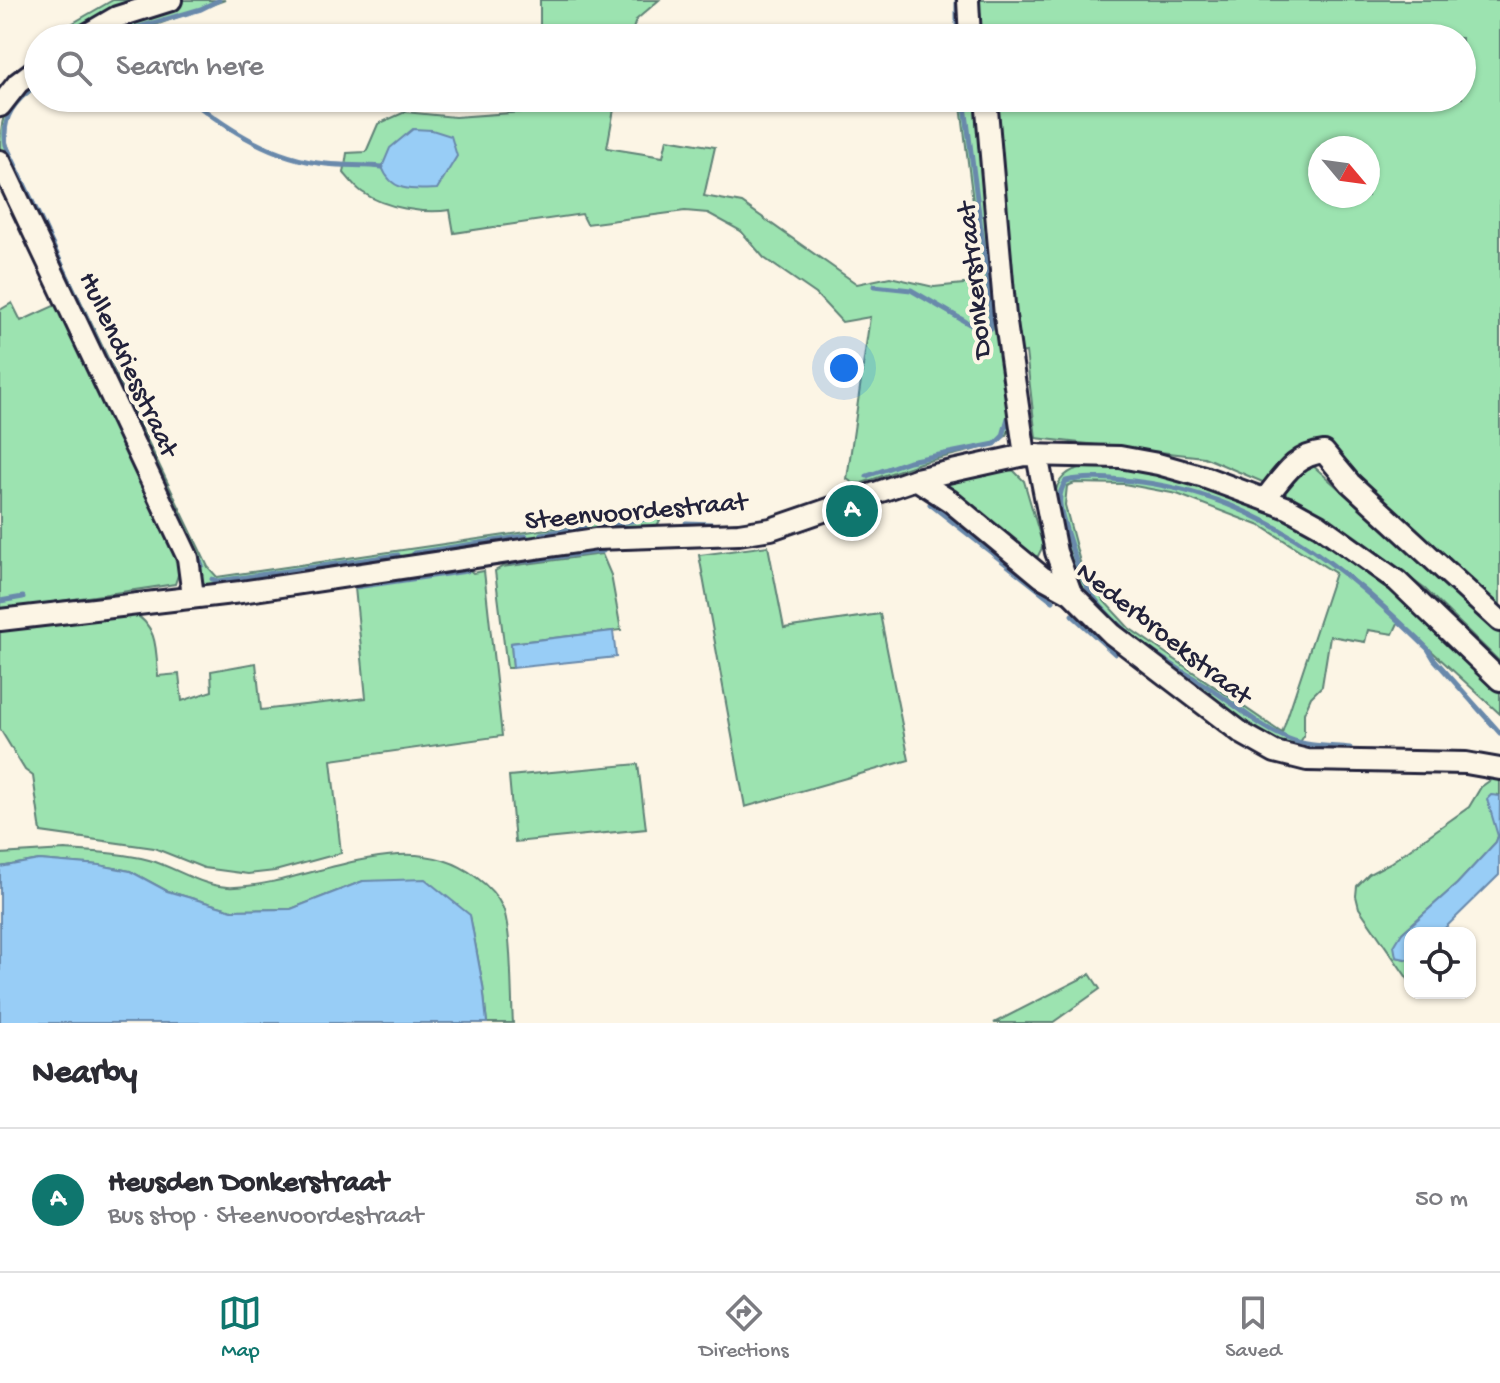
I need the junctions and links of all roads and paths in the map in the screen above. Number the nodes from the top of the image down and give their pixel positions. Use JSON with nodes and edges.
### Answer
{"nodes":[{"id":1,"x":171,"y":0,"type":"edge"},
{"id":2,"x":968,"y":0,"type":"edge"},
{"id":3,"x":105,"y":24,"type":"edge"},
{"id":4,"x":969,"y":24,"type":"edge"},
{"id":5,"x":24,"y":78,"type":"edge"},
{"id":6,"x":0,"y":106,"type":"edge"},
{"id":7,"x":987,"y":112,"type":"edge"},
{"id":8,"x":0,"y":161,"type":"edge"},
{"id":9,"x":1031,"y":455,"type":"junction"},
{"id":10,"x":916,"y":479,"type":"junction"},
{"id":11,"x":1265,"y":499,"type":"junction"},
{"id":12,"x":1071,"y":593,"type":"junction"},
{"id":13,"x":193,"y":596,"type":"junction"},
{"id":14,"x":0,"y":620,"type":"edge"},
{"id":15,"x":1500,"y":621,"type":"edge"},
{"id":16,"x":1500,"y":680,"type":"edge"},
{"id":17,"x":1500,"y":769,"type":"edge"}],
"edges":[{"from":1,"to":3,"type":"street"},
{"from":2,"to":4,"type":"street"},
{"from":5,"to":6,"type":"street"},
{"from":7,"to":9,"type":"street","name":"Donkerstraat"},
{"from":8,"to":13,"type":"street","name":"Hullendriesstraat"},
{"from":9,"to":10,"type":"street","name":"Steenvoordestraat"},
{"from":9,"to":11,"type":"street","name":"Steenvoordestraat"},
{"from":9,"to":12,"type":"street","name":"Donkerstraat"},
{"from":10,"to":12,"type":"street","name":"Nederbroekstraat"},
{"from":10,"to":13,"type":"street","name":"Steenvoordestraat"},
{"from":11,"to":15,"type":"street"},
{"from":11,"to":16,"type":"street","name":"Steenvoordestraat"},
{"from":12,"to":17,"type":"street","name":"Nederbroekstraat"},
{"from":13,"to":14,"type":"street","name":"Steenvoordestraat"}]}
